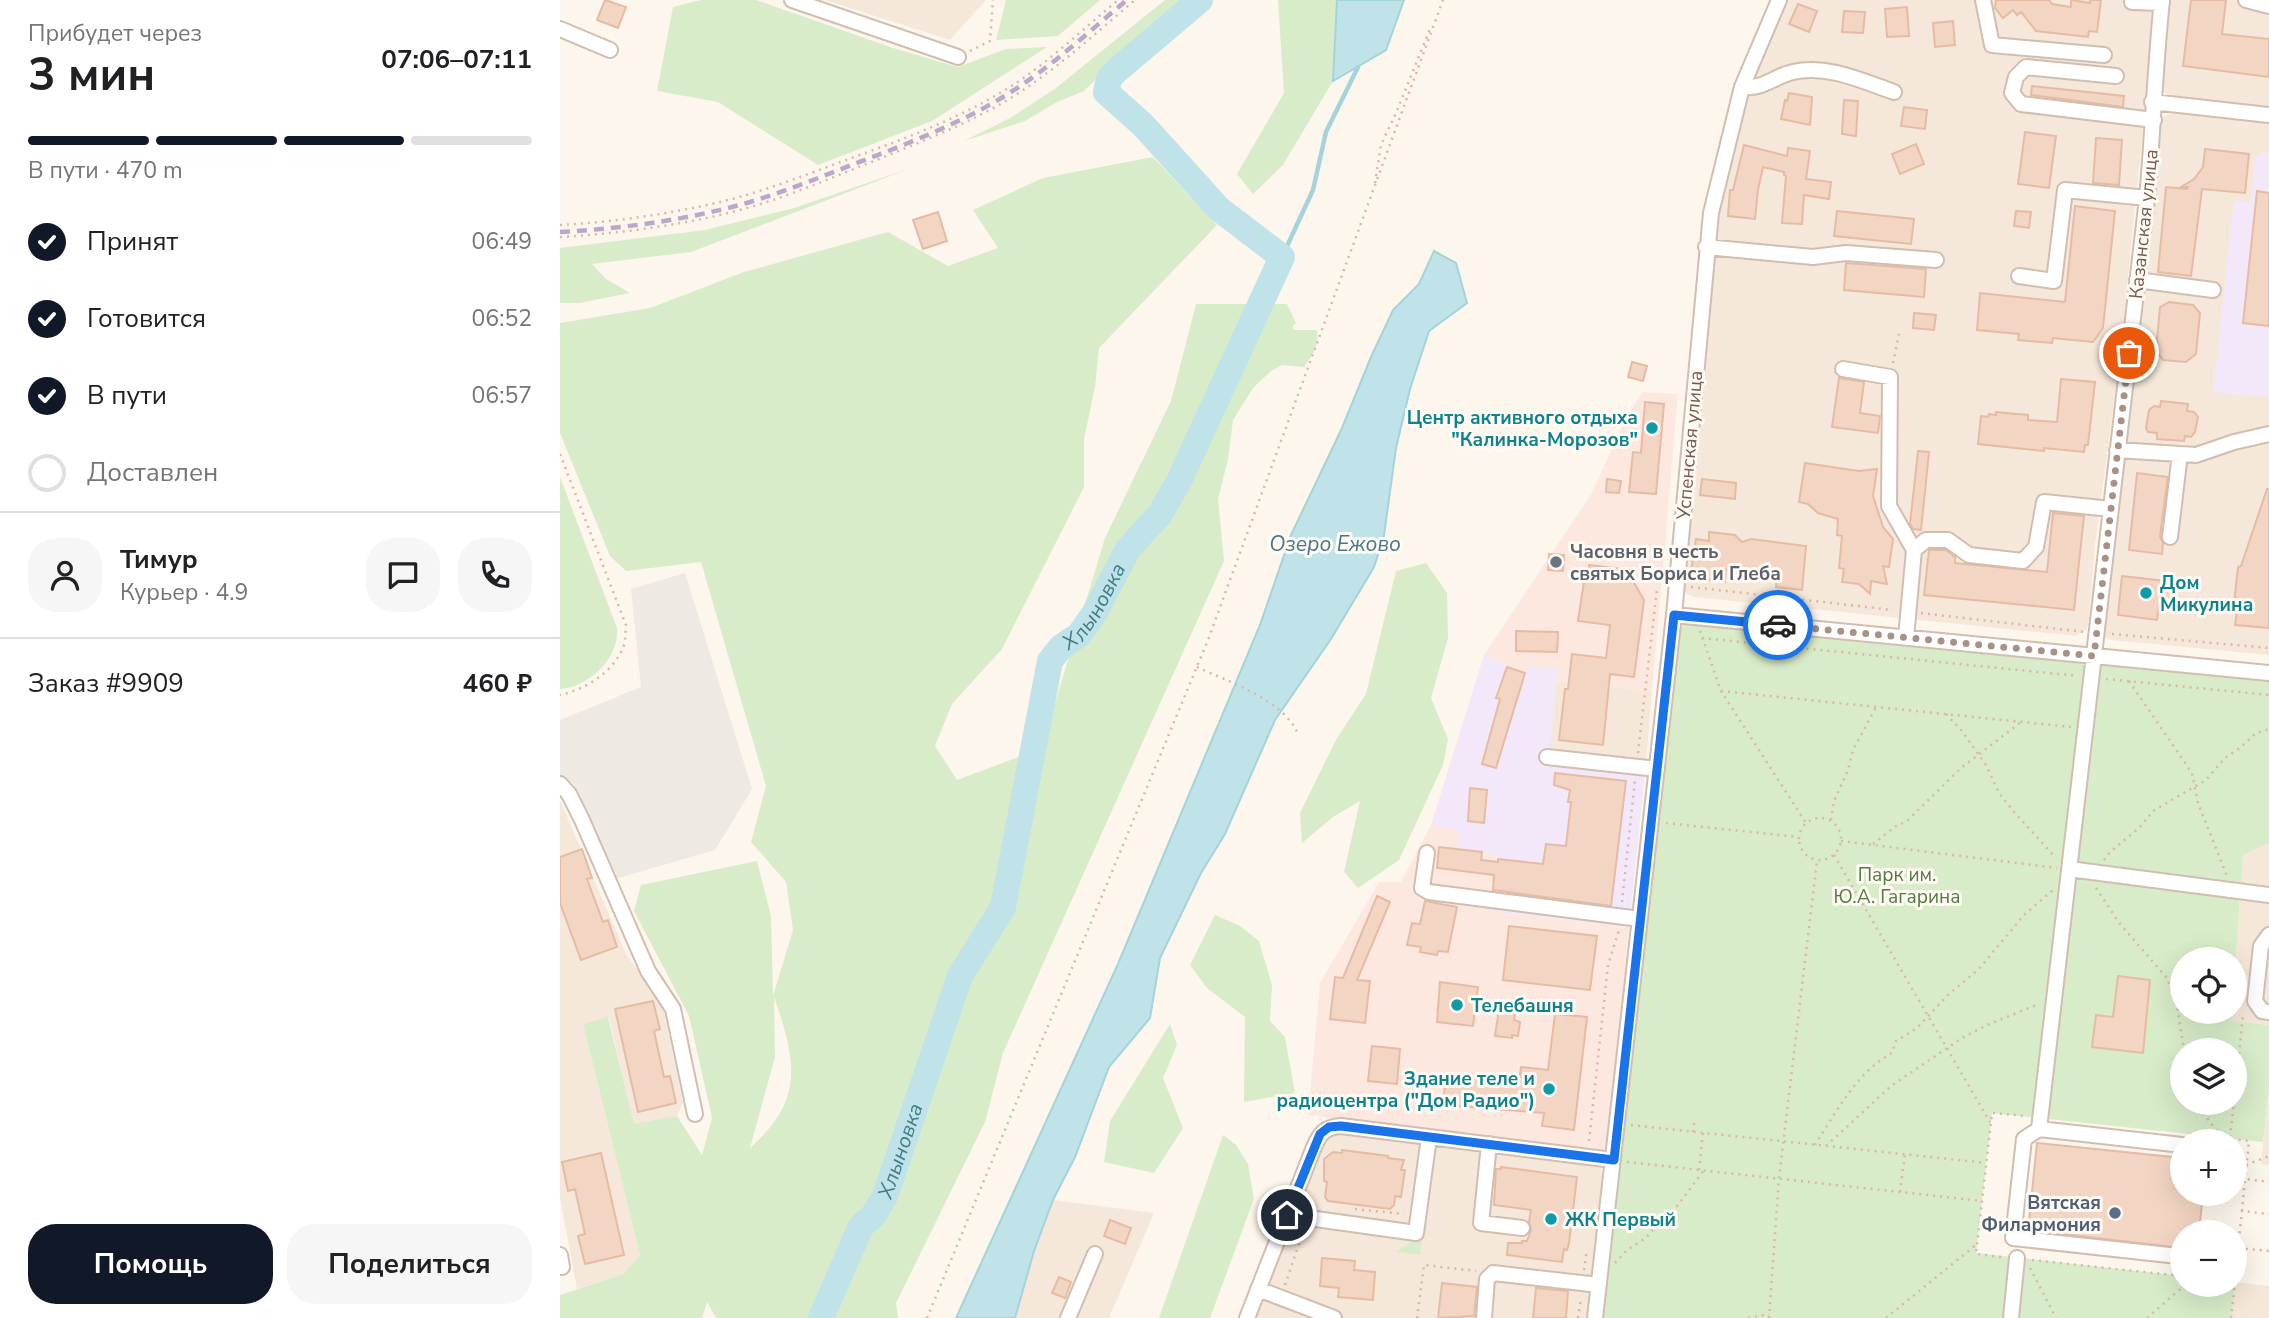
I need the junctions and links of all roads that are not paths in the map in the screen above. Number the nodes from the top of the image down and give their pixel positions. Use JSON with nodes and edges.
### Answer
{"nodes":[{"id":1,"x":792,"y":0,"type":"edge"},
{"id":2,"x":1779,"y":0,"type":"edge"},
{"id":3,"x":1983,"y":0,"type":"edge"},
{"id":4,"x":2246,"y":0,"type":"edge"},
{"id":5,"x":2132,"y":2,"type":"dead end"},
{"id":6,"x":2162,"y":2,"type":"edge"},
{"id":7,"x":2269,"y":6,"type":"edge"},
{"id":8,"x":560,"y":29,"type":"edge"},
{"id":9,"x":610,"y":50,"type":"dead end"},
{"id":10,"x":2104,"y":55,"type":"dead end"},
{"id":11,"x":958,"y":57,"type":"road end"},
{"id":12,"x":2116,"y":76,"type":"dead end"},
{"id":13,"x":1742,"y":87,"type":"junction"},
{"id":14,"x":1894,"y":92,"type":"dead end"},
{"id":15,"x":2152,"y":102,"type":"junction"},
{"id":16,"x":2269,"y":115,"type":"edge"},
{"id":17,"x":2154,"y":120,"type":"junction"},
{"id":18,"x":2147,"y":198,"type":"junction"},
{"id":19,"x":1706,"y":247,"type":"junction"},
{"id":20,"x":1936,"y":260,"type":"dead end"},
{"id":21,"x":2019,"y":276,"type":"dead end"},
{"id":22,"x":2137,"y":280,"type":"junction"},
{"id":23,"x":2213,"y":289,"type":"dead end"},
{"id":24,"x":1843,"y":369,"type":"dead end"},
{"id":25,"x":2269,"y":434,"type":"edge"},
{"id":26,"x":2117,"y":450,"type":"junction"},
{"id":27,"x":2180,"y":454,"type":"junction"},
{"id":28,"x":2110,"y":509,"type":"junction"},
{"id":29,"x":2170,"y":537,"type":"dead end"},
{"id":30,"x":1914,"y":550,"type":"junction"},
{"id":31,"x":1674,"y":615,"type":"junction"},
{"id":32,"x":1906,"y":638,"type":"junction"},
{"id":33,"x":2094,"y":656,"type":"junction"},
{"id":34,"x":2269,"y":673,"type":"edge"},
{"id":35,"x":1547,"y":757,"type":"dead end"},
{"id":36,"x":1657,"y":769,"type":"junction"},
{"id":37,"x":560,"y":784,"type":"edge"},
{"id":38,"x":1427,"y":853,"type":"dead end"},
{"id":39,"x":2068,"y":872,"type":"junction"},
{"id":40,"x":2269,"y":895,"type":"edge"},
{"id":41,"x":1640,"y":919,"type":"junction"},
{"id":42,"x":2269,"y":935,"type":"edge"},
{"id":43,"x":2269,"y":1012,"type":"edge"},
{"id":44,"x":695,"y":1114,"type":"dead end"},
{"id":45,"x":2039,"y":1124,"type":"junction"},
{"id":46,"x":1429,"y":1137,"type":"junction"},
{"id":47,"x":2170,"y":1143,"type":"edge"},
{"id":48,"x":1489,"y":1144,"type":"junction"},
{"id":49,"x":1614,"y":1160,"type":"junction"},
{"id":50,"x":1287,"y":1215,"type":"junction"},
{"id":51,"x":1522,"y":1228,"type":"dead end"},
{"id":52,"x":1095,"y":1254,"type":"dead end"},
{"id":53,"x":2170,"y":1255,"type":"edge"},
{"id":54,"x":2020,"y":1259,"type":"road end"},
{"id":55,"x":1599,"y":1285,"type":"junction"},
{"id":56,"x":1258,"y":1289,"type":"junction"},
{"id":57,"x":1068,"y":1318,"type":"edge"},
{"id":58,"x":1247,"y":1318,"type":"edge"},
{"id":59,"x":1334,"y":1318,"type":"edge"},
{"id":60,"x":1483,"y":1318,"type":"edge"},
{"id":61,"x":1595,"y":1318,"type":"edge"},
{"id":62,"x":2011,"y":1318,"type":"edge"}],
"edges":[{"from":1,"to":11,"type":"street"},
{"from":2,"to":13,"type":"street","name":"Успенская улица"},
{"from":3,"to":10,"type":"street"},
{"from":4,"to":7,"type":"street"},
{"from":5,"to":6,"type":"street"},
{"from":6,"to":15,"type":"street","name":"Казанская улица"},
{"from":8,"to":9,"type":"street"},
{"from":12,"to":17,"type":"street"},
{"from":13,"to":14,"type":"street"},
{"from":13,"to":19,"type":"street","name":"Успенская улица"},
{"from":15,"to":16,"type":"street"},
{"from":15,"to":17,"type":"street","name":"Казанская улица"},
{"from":17,"to":18,"type":"street","name":"Казанская улица"},
{"from":18,"to":21,"type":"street"},
{"from":18,"to":22,"type":"street","name":"Казанская улица"},
{"from":19,"to":20,"type":"street"},
{"from":19,"to":31,"type":"street","name":"Успенская улица"},
{"from":22,"to":23,"type":"street"},
{"from":22,"to":26,"type":"street","name":"Казанская улица"},
{"from":24,"to":30,"type":"street"},
{"from":25,"to":27,"type":"street"},
{"from":26,"to":27,"type":"street"},
{"from":26,"to":28,"type":"street","name":"Казанская улица"},
{"from":27,"to":29,"type":"street"},
{"from":28,"to":30,"type":"street"},
{"from":28,"to":33,"type":"street","name":"Казанская улица"},
{"from":30,"to":32,"type":"street"},
{"from":31,"to":32,"type":"street"},
{"from":31,"to":36,"type":"street","name":"Успенская улица"},
{"from":32,"to":33,"type":"street"},
{"from":33,"to":34,"type":"street"},
{"from":33,"to":39,"type":"street","name":"Казанская улица"},
{"from":35,"to":36,"type":"street"},
{"from":36,"to":41,"type":"street","name":"Успенская улица"},
{"from":37,"to":44,"type":"street"},
{"from":38,"to":41,"type":"street"},
{"from":39,"to":40,"type":"street"},
{"from":39,"to":45,"type":"street","name":"Казанская улица"},
{"from":41,"to":49,"type":"street","name":"Успенская улица"},
{"from":42,"to":43,"type":"street"},
{"from":45,"to":47,"type":"street"},
{"from":45,"to":53,"type":"street"},
{"from":46,"to":48,"type":"street"},
{"from":46,"to":50,"type":"street"},
{"from":46,"to":50,"type":"street"},
{"from":48,"to":49,"type":"street"},
{"from":48,"to":51,"type":"street"},
{"from":49,"to":55,"type":"street","name":"Успенская улица"},
{"from":50,"to":56,"type":"street"},
{"from":52,"to":57,"type":"street"},
{"from":54,"to":62,"type":"street"},
{"from":55,"to":60,"type":"street"},
{"from":55,"to":61,"type":"street","name":"Успенская улица"},
{"from":56,"to":58,"type":"street"},
{"from":56,"to":59,"type":"street"}]}
